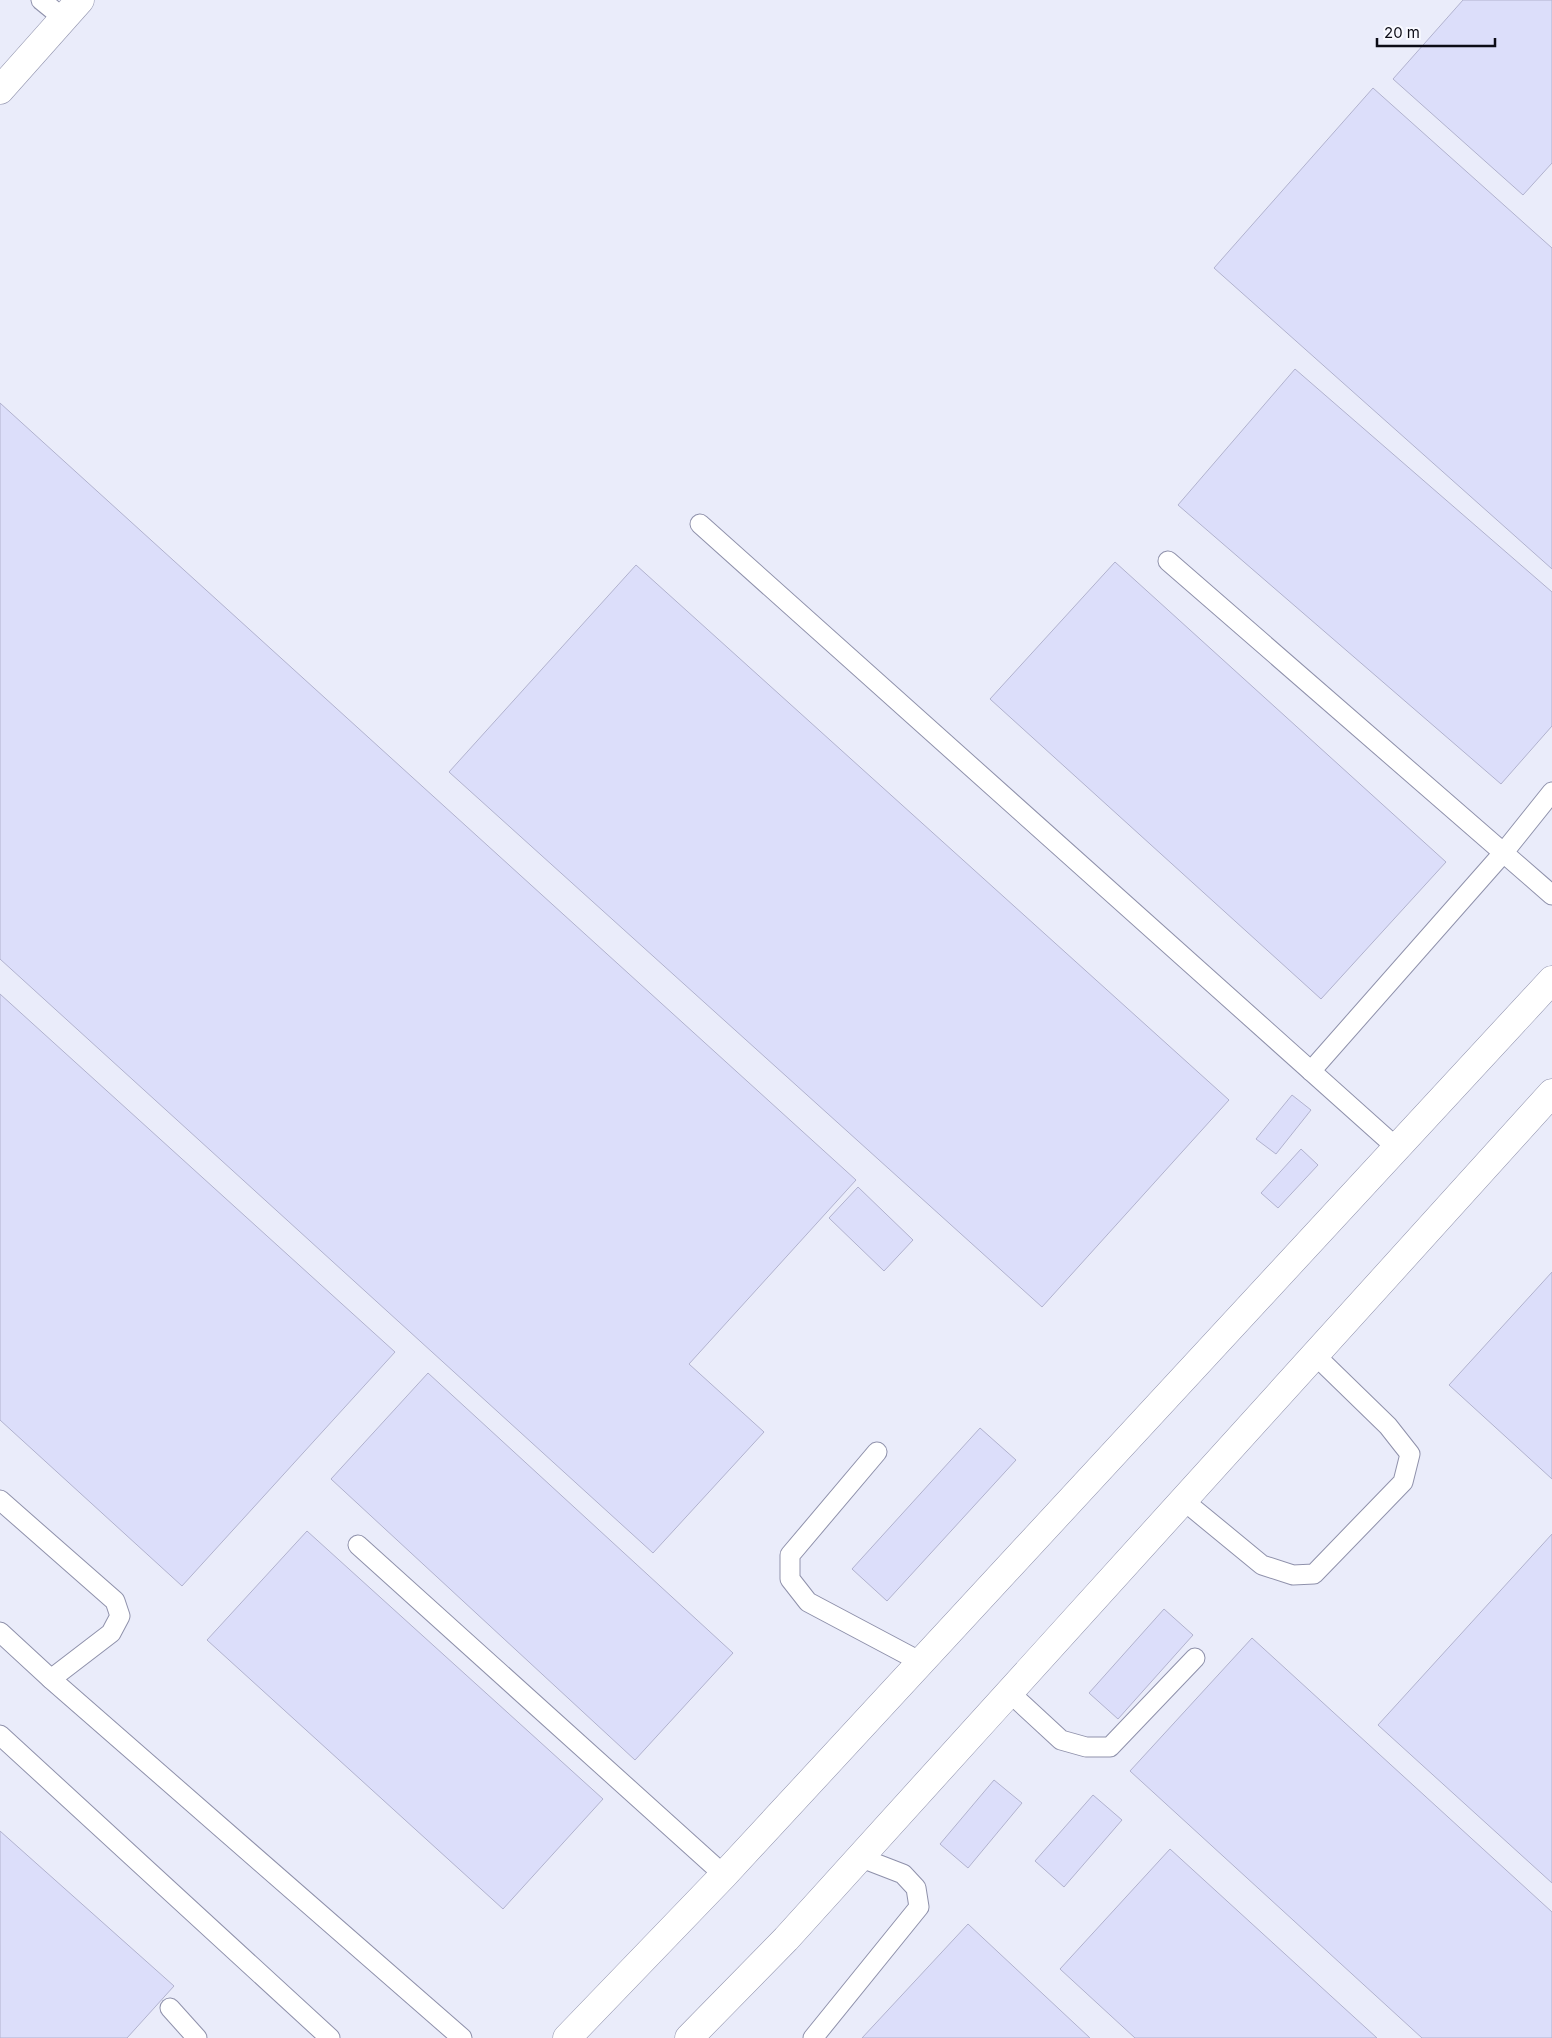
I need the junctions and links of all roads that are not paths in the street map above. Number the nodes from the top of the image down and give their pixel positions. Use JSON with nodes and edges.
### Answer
{"nodes":[{"id":1,"x":40,"y":0,"type":"edge"},
{"id":2,"x":72,"y":9,"type":"edge"},
{"id":3,"x":0,"y":90,"type":"edge"},
{"id":4,"x":700,"y":524,"type":"dead end"},
{"id":5,"x":1168,"y":561,"type":"dead end"},
{"id":6,"x":1552,"y":792,"type":"edge"},
{"id":7,"x":1504,"y":852,"type":"junction"},
{"id":8,"x":1552,"y":895,"type":"edge"},
{"id":9,"x":1552,"y":980,"type":"edge"},
{"id":10,"x":1311,"y":1071,"type":"junction"},
{"id":11,"x":1552,"y":1094,"type":"edge"},
{"id":12,"x":1397,"y":1148,"type":"junction"},
{"id":13,"x":1314,"y":1355,"type":"junction"},
{"id":14,"x":877,"y":1452,"type":"dead end"},
{"id":15,"x":0,"y":1500,"type":"edge"},
{"id":16,"x":1183,"y":1500,"type":"junction"},
{"id":17,"x":358,"y":1545,"type":"dead end"},
{"id":18,"x":0,"y":1632,"type":"edge"},
{"id":19,"x":1195,"y":1658,"type":"dead end"},
{"id":20,"x":920,"y":1662,"type":"junction"},
{"id":21,"x":51,"y":1679,"type":"junction"},
{"id":22,"x":1009,"y":1692,"type":"junction"},
{"id":23,"x":0,"y":1735,"type":"edge"},
{"id":24,"x":859,"y":1857,"type":"junction"},
{"id":25,"x":724,"y":1875,"type":"junction"},
{"id":26,"x":170,"y":2008,"type":"dead end"},
{"id":27,"x":198,"y":2038,"type":"edge"},
{"id":28,"x":330,"y":2038,"type":"edge"},
{"id":29,"x":462,"y":2038,"type":"edge"},
{"id":30,"x":567,"y":2038,"type":"edge"},
{"id":31,"x":690,"y":2038,"type":"edge"},
{"id":32,"x":813,"y":2038,"type":"edge"}],
"edges":[{"from":1,"to":2,"type":"lane"},
{"from":2,"to":3,"type":"street"},
{"from":4,"to":10,"type":"lane"},
{"from":5,"to":7,"type":"lane"},
{"from":6,"to":7,"type":"lane"},
{"from":7,"to":8,"type":"lane"},
{"from":7,"to":10,"type":"lane"},
{"from":9,"to":12,"type":"street"},
{"from":10,"to":12,"type":"lane"},
{"from":11,"to":13,"type":"street"},
{"from":12,"to":20,"type":"street"},
{"from":13,"to":16,"type":"street"},
{"from":13,"to":16,"type":"lane"},
{"from":14,"to":20,"type":"lane"},
{"from":15,"to":21,"type":"lane"},
{"from":16,"to":22,"type":"street"},
{"from":17,"to":25,"type":"lane"},
{"from":18,"to":21,"type":"lane"},
{"from":19,"to":22,"type":"lane"},
{"from":20,"to":25,"type":"street"},
{"from":21,"to":29,"type":"lane"},
{"from":22,"to":24,"type":"street"},
{"from":23,"to":28,"type":"lane"},
{"from":24,"to":31,"type":"street"},
{"from":24,"to":32,"type":"lane"},
{"from":25,"to":30,"type":"street"},
{"from":26,"to":27,"type":"lane"}]}
